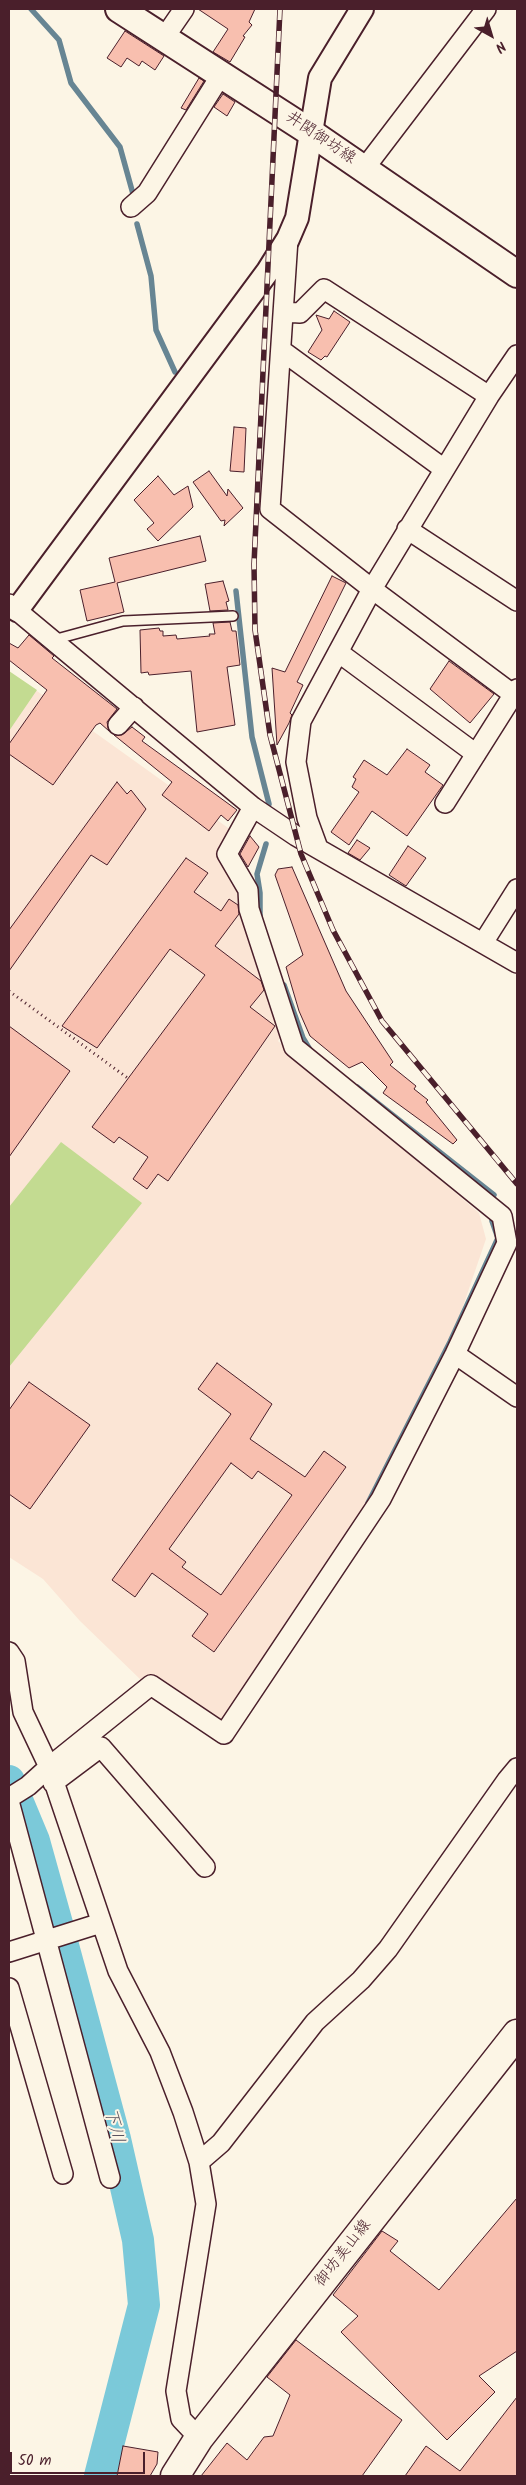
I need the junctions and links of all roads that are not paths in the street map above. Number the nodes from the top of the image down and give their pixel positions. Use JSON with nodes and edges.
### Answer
{"nodes":[{"id":1,"x":119,"y":9,"type":"edge"},
{"id":2,"x":184,"y":9,"type":"edge"},
{"id":3,"x":362,"y":9,"type":"edge"},
{"id":4,"x":486,"y":9,"type":"edge"},
{"id":5,"x":164,"y":38,"type":"junction"},
{"id":6,"x":221,"y":75,"type":"junction"},
{"id":7,"x":310,"y":132,"type":"junction"},
{"id":8,"x":364,"y":169,"type":"junction"},
{"id":9,"x":131,"y":207,"type":"dead end"},
{"id":10,"x":288,"y":239,"type":"junction"},
{"id":11,"x":517,"y":274,"type":"edge"},
{"id":12,"x":284,"y":312,"type":"junction"},
{"id":13,"x":281,"y":350,"type":"junction"},
{"id":14,"x":517,"y":355,"type":"edge"},
{"id":15,"x":489,"y":396,"type":"junction"},
{"id":16,"x":444,"y":469,"type":"junction"},
{"id":17,"x":407,"y":529,"type":"junction"},
{"id":18,"x":372,"y":589,"type":"junction"},
{"id":19,"x":517,"y":601,"type":"edge"},
{"id":20,"x":12,"y":612,"type":"edge"},
{"id":21,"x":233,"y":616,"type":"dead end"},
{"id":22,"x":52,"y":640,"type":"junction"},
{"id":23,"x":338,"y":652,"type":"junction"},
{"id":24,"x":516,"y":692,"type":"edge"},
{"id":25,"x":134,"y":707,"type":"junction"},
{"id":26,"x":118,"y":725,"type":"dead end"},
{"id":27,"x":476,"y":754,"type":"junction"},
{"id":28,"x":445,"y":804,"type":"dead end"},
{"id":29,"x":253,"y":807,"type":"junction"},
{"id":30,"x":318,"y":848,"type":"junction"},
{"id":31,"x":517,"y":889,"type":"edge"},
{"id":32,"x":483,"y":943,"type":"junction"},
{"id":33,"x":517,"y":964,"type":"edge"},
{"id":34,"x":455,"y":1354,"type":"junction"},
{"id":35,"x":517,"y":1397,"type":"edge"},
{"id":36,"x":9,"y":1652,"type":"edge"},
{"id":37,"x":51,"y":1775,"type":"junction"},
{"id":38,"x":514,"y":1778,"type":"edge"},
{"id":39,"x":9,"y":1799,"type":"edge"},
{"id":40,"x":205,"y":1867,"type":"dead end"},
{"id":41,"x":102,"y":1923,"type":"junction"},
{"id":42,"x":45,"y":1940,"type":"junction"},
{"id":43,"x":9,"y":1952,"type":"edge"},
{"id":44,"x":9,"y":1988,"type":"edge"},
{"id":45,"x":517,"y":2034,"type":"edge"},
{"id":46,"x":199,"y":2162,"type":"junction"},
{"id":47,"x":63,"y":2174,"type":"dead end"},
{"id":48,"x":110,"y":2178,"type":"dead end"},
{"id":49,"x":199,"y":2438,"type":"junction"},
{"id":50,"x":175,"y":2476,"type":"edge"}],
"edges":[{"from":1,"to":5,"type":"main road","name":"井関御坊線"},
{"from":2,"to":5,"type":"street"},
{"from":3,"to":7,"type":"street"},
{"from":4,"to":8,"type":"street"},
{"from":5,"to":6,"type":"main road","name":"井関御坊線"},
{"from":6,"to":7,"type":"main road","name":"井関御坊線"},
{"from":6,"to":9,"type":"street"},
{"from":7,"to":8,"type":"main road","name":"井関御坊線"},
{"from":7,"to":10,"type":"street"},
{"from":8,"to":11,"type":"main road","name":"井関御坊線"},
{"from":10,"to":12,"type":"street"},
{"from":10,"to":20,"type":"street"},
{"from":12,"to":13,"type":"street"},
{"from":12,"to":15,"type":"street"},
{"from":13,"to":16,"type":"street"},
{"from":13,"to":18,"type":"street"},
{"from":14,"to":15,"type":"street"},
{"from":15,"to":16,"type":"street"},
{"from":16,"to":17,"type":"street"},
{"from":17,"to":18,"type":"street"},
{"from":17,"to":19,"type":"street"},
{"from":18,"to":23,"type":"street"},
{"from":18,"to":24,"type":"street"},
{"from":20,"to":22,"type":"street"},
{"from":21,"to":22,"type":"lane"},
{"from":22,"to":25,"type":"street"},
{"from":23,"to":27,"type":"street"},
{"from":23,"to":30,"type":"street"},
{"from":24,"to":27,"type":"street"},
{"from":25,"to":26,"type":"street"},
{"from":25,"to":29,"type":"street"},
{"from":27,"to":28,"type":"street"},
{"from":29,"to":30,"type":"street"},
{"from":29,"to":34,"type":"street"},
{"from":30,"to":32,"type":"street"},
{"from":31,"to":32,"type":"street"},
{"from":32,"to":33,"type":"street"},
{"from":34,"to":35,"type":"street"},
{"from":34,"to":37,"type":"street"},
{"from":36,"to":37,"type":"street"},
{"from":37,"to":39,"type":"street"},
{"from":37,"to":40,"type":"street"},
{"from":37,"to":41,"type":"street"},
{"from":38,"to":46,"type":"street"},
{"from":39,"to":42,"type":"street"},
{"from":41,"to":42,"type":"street"},
{"from":41,"to":46,"type":"street"},
{"from":42,"to":43,"type":"street"},
{"from":42,"to":48,"type":"street"},
{"from":44,"to":47,"type":"street"},
{"from":45,"to":49,"type":"main road","name":"御坊美山線"},
{"from":46,"to":49,"type":"street"},
{"from":49,"to":50,"type":"main road","name":"御坊美山線"}]}
